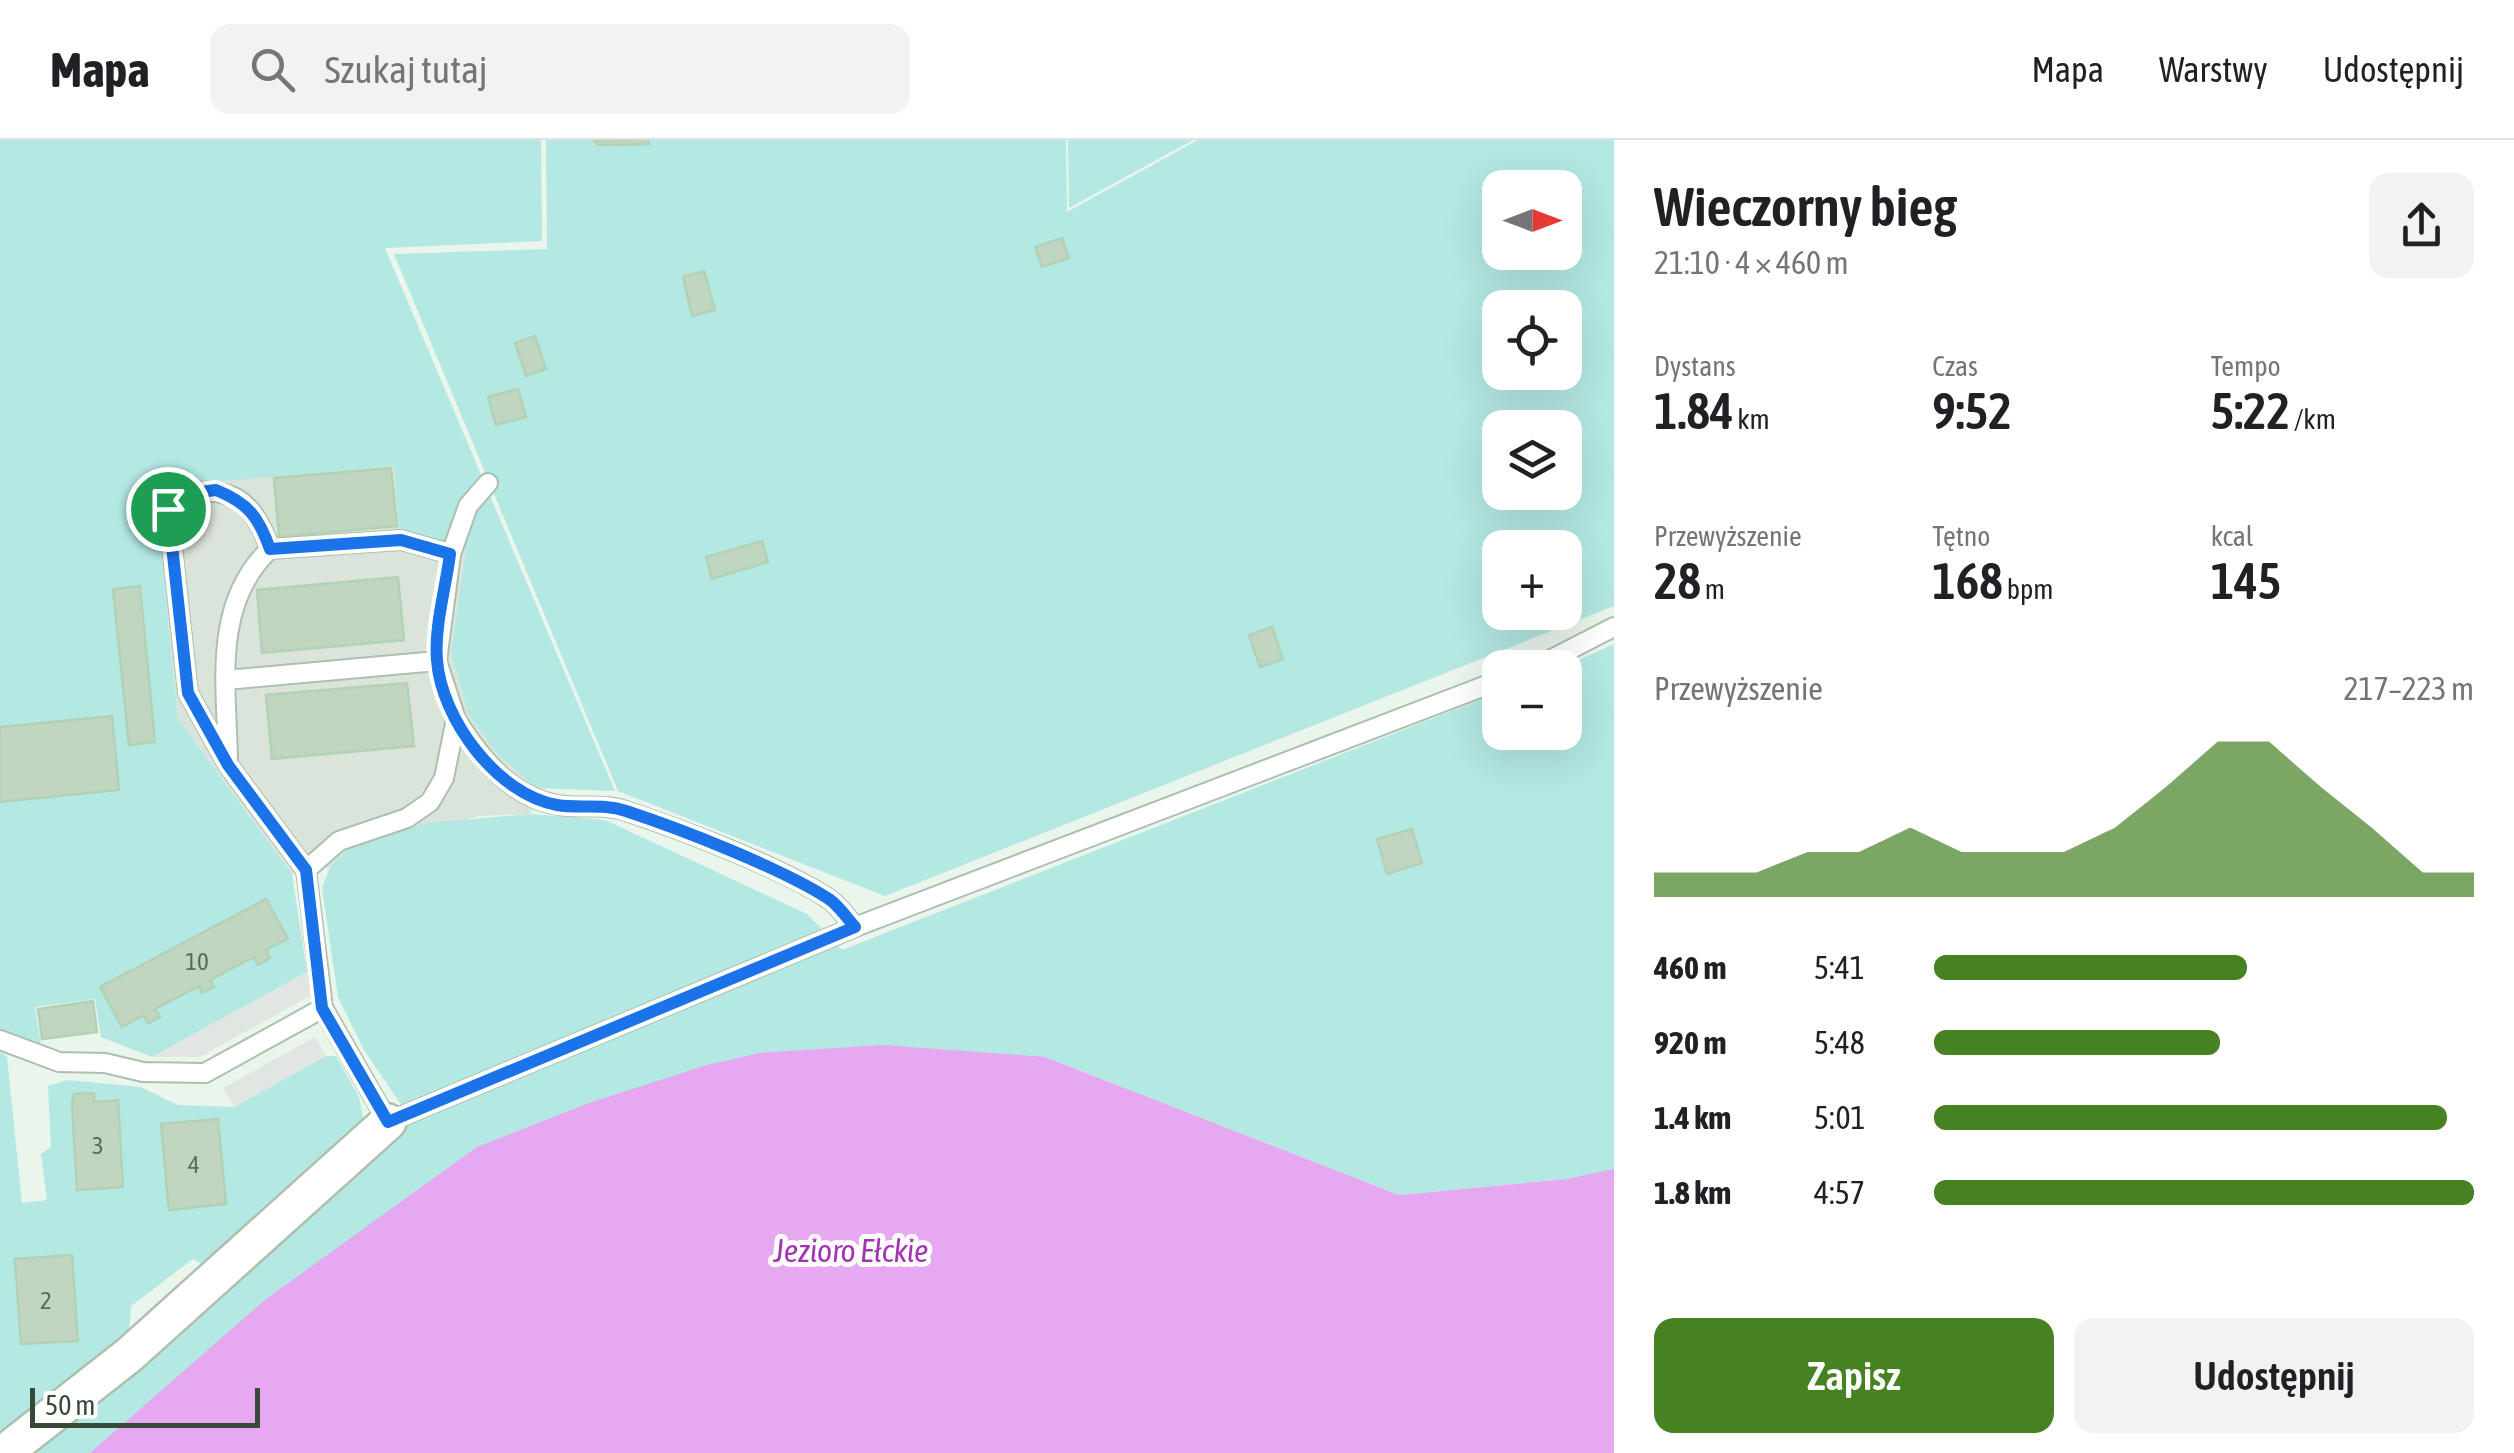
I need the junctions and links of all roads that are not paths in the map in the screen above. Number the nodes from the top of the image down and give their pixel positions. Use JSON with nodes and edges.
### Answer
{"nodes":[{"id":1,"x":488,"y":483,"type":"dead end"},
{"id":2,"x":270,"y":549,"type":"junction"},
{"id":3,"x":450,"y":554,"type":"junction"},
{"id":4,"x":1614,"y":628,"type":"edge"},
{"id":5,"x":1570,"y":650,"type":"edge"},
{"id":6,"x":437,"y":661,"type":"junction"},
{"id":7,"x":226,"y":680,"type":"junction"},
{"id":8,"x":1482,"y":687,"type":"edge"},
{"id":9,"x":456,"y":719,"type":"junction"},
{"id":10,"x":228,"y":765,"type":"junction"},
{"id":11,"x":306,"y":870,"type":"junction"},
{"id":12,"x":855,"y":927,"type":"junction"},
{"id":13,"x":322,"y":1008,"type":"junction"},
{"id":14,"x":0,"y":1040,"type":"edge"},
{"id":15,"x":388,"y":1122,"type":"junction"},
{"id":16,"x":4,"y":1453,"type":"edge"}],
"edges":[{"from":1,"to":3,"type":"lane"},
{"from":2,"to":3,"type":"lane"},
{"from":2,"to":7,"type":"lane"},
{"from":2,"to":10,"type":"lane"},
{"from":3,"to":6,"type":"lane"},
{"from":4,"to":5,"type":"lane"},
{"from":6,"to":7,"type":"lane"},
{"from":6,"to":9,"type":"lane"},
{"from":7,"to":10,"type":"lane"},
{"from":8,"to":12,"type":"lane"},
{"from":9,"to":11,"type":"lane"},
{"from":9,"to":12,"type":"lane"},
{"from":10,"to":11,"type":"lane"},
{"from":11,"to":13,"type":"lane"},
{"from":12,"to":15,"type":"lane"},
{"from":13,"to":14,"type":"lane"},
{"from":13,"to":15,"type":"lane"},
{"from":15,"to":16,"type":"street"}]}
